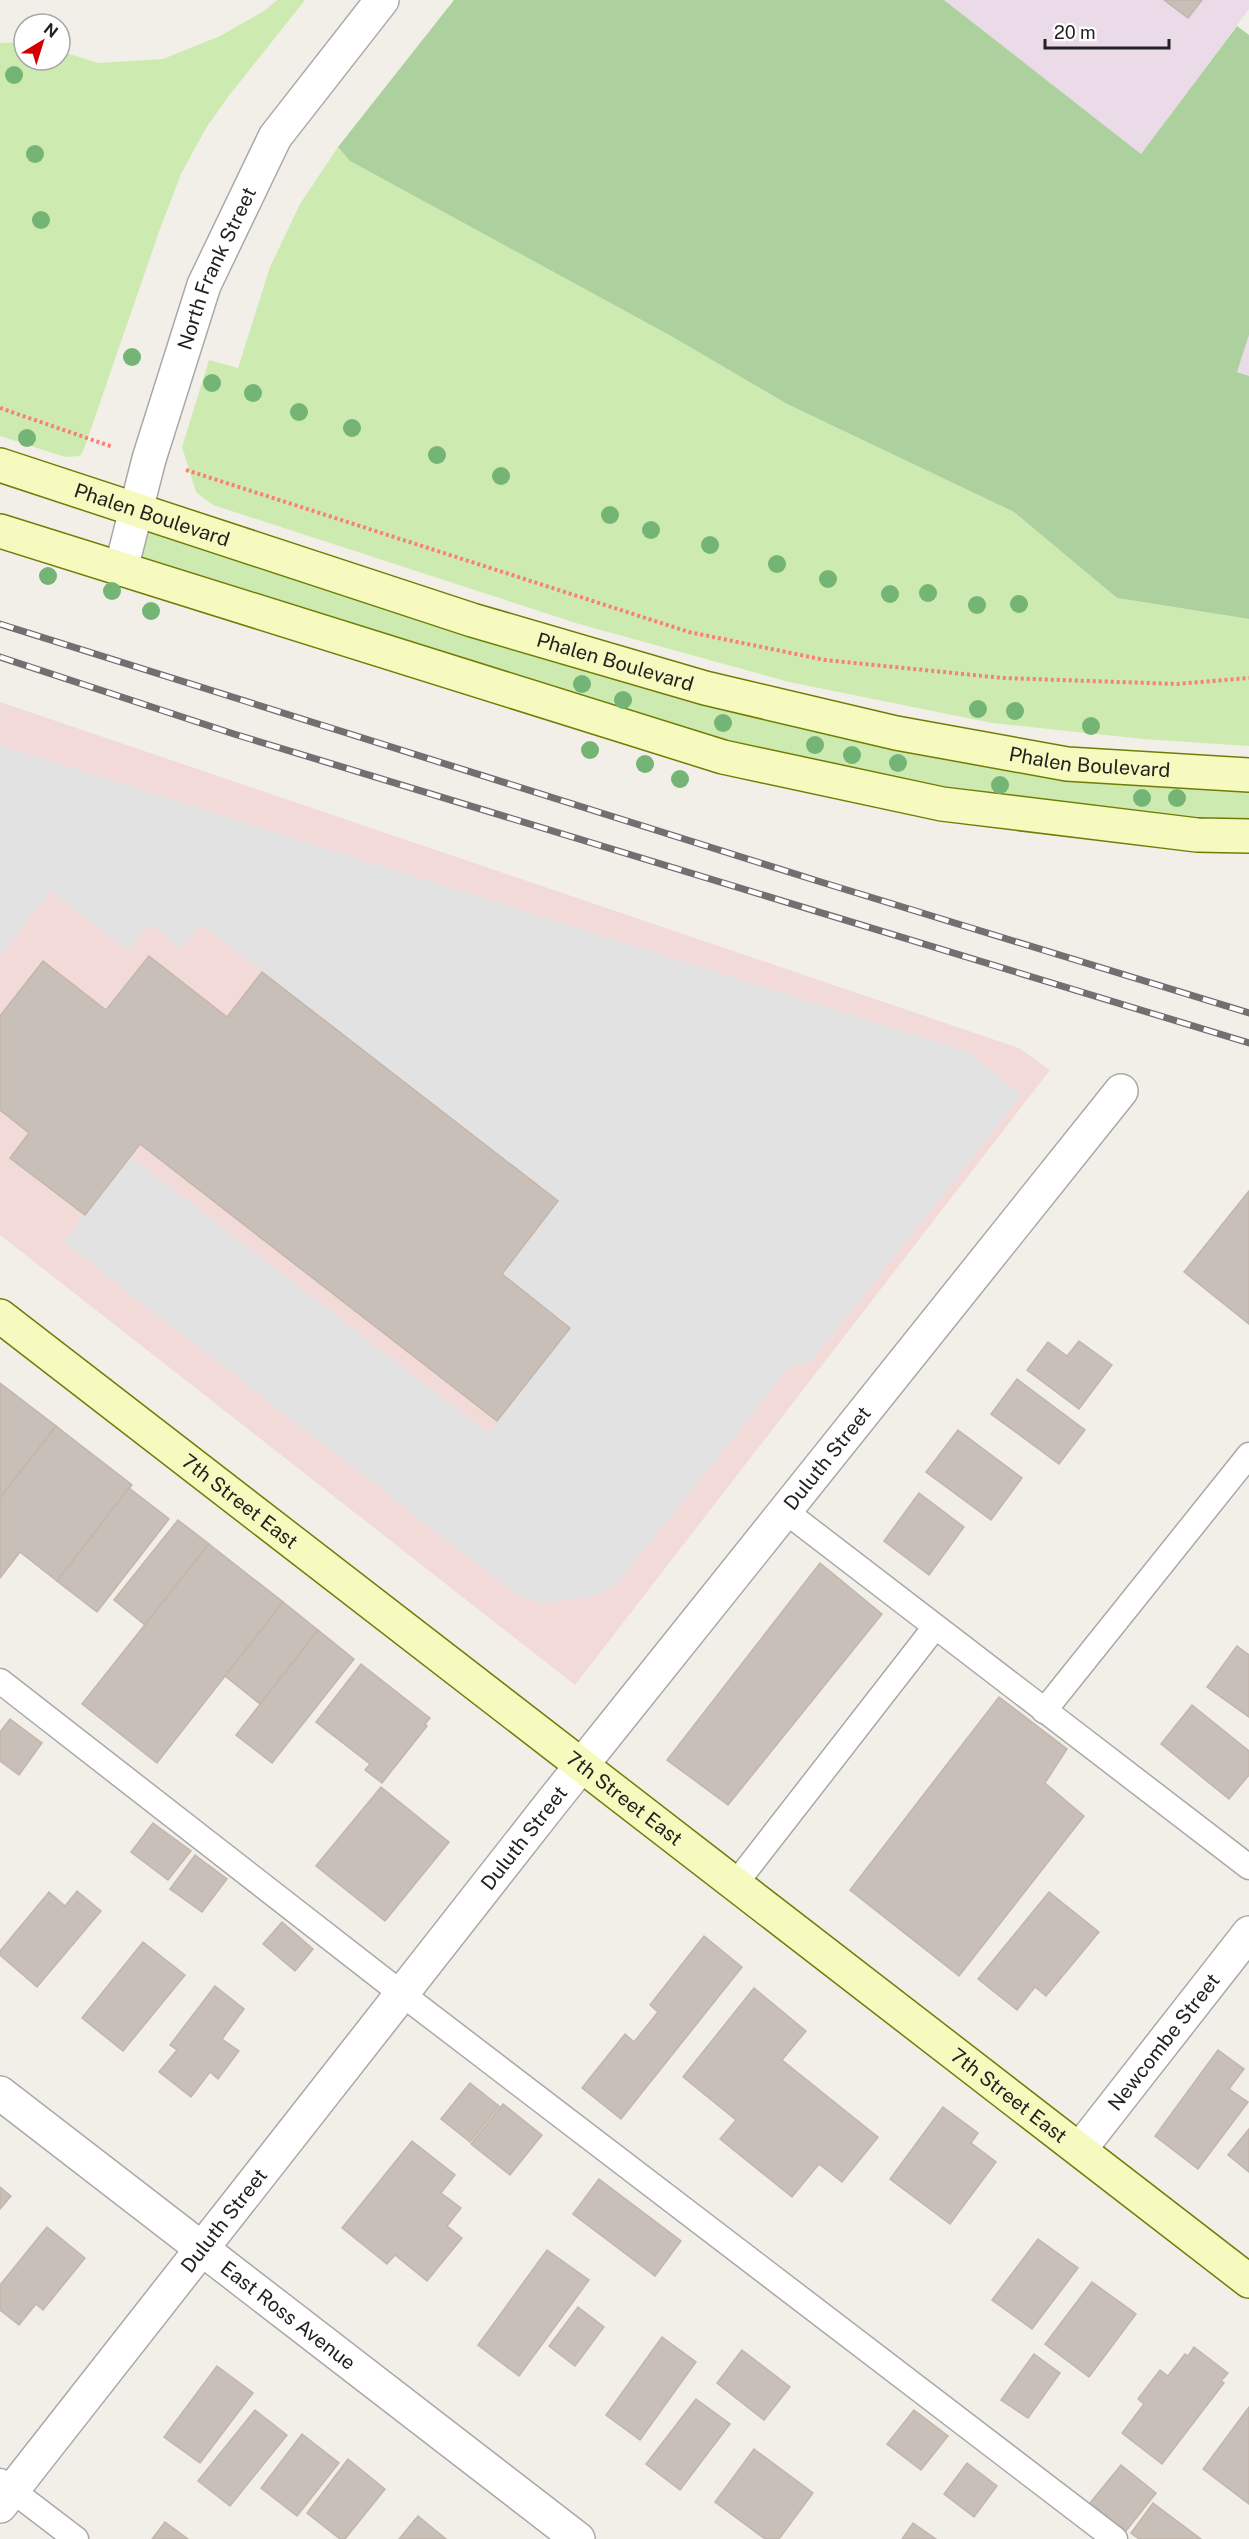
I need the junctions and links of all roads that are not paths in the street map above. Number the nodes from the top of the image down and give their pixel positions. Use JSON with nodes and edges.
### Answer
{"nodes":[{"id":1,"x":382,"y":0,"type":"edge"},
{"id":2,"x":0,"y":465,"type":"edge"},
{"id":3,"x":135,"y":510,"type":"junction"},
{"id":4,"x":0,"y":531,"type":"edge"},
{"id":5,"x":121,"y":569,"type":"junction"},
{"id":6,"x":1249,"y":775,"type":"edge"},
{"id":7,"x":1249,"y":836,"type":"edge"},
{"id":8,"x":1120,"y":1091,"type":"dead end"},
{"id":9,"x":0,"y":1316,"type":"edge"},
{"id":10,"x":1249,"y":1455,"type":"edge"},
{"id":11,"x":785,"y":1511,"type":"junction"},
{"id":12,"x":934,"y":1627,"type":"junction"},
{"id":13,"x":0,"y":1681,"type":"edge"},
{"id":14,"x":1044,"y":1711,"type":"junction"},
{"id":15,"x":582,"y":1764,"type":"junction"},
{"id":16,"x":1249,"y":1867,"type":"edge"},
{"id":17,"x":736,"y":1883,"type":"junction"},
{"id":18,"x":1249,"y":1933,"type":"edge"},
{"id":19,"x":402,"y":1994,"type":"junction"},
{"id":20,"x":0,"y":2093,"type":"edge"},
{"id":21,"x":1080,"y":2149,"type":"junction"},
{"id":22,"x":201,"y":2250,"type":"junction"},
{"id":23,"x":1249,"y":2281,"type":"edge"},
{"id":24,"x":4,"y":2493,"type":"edge"},
{"id":25,"x":76,"y":2539,"type":"edge"},
{"id":26,"x":578,"y":2539,"type":"edge"},
{"id":27,"x":1115,"y":2539,"type":"edge"}],
"edges":[{"from":1,"to":3,"type":"street","name":"North Frank Street"},
{"from":2,"to":3,"type":"main road","name":"Phalen Boulevard"},
{"from":3,"to":5,"type":"street","name":"North Frank Street"},
{"from":3,"to":6,"type":"main road","name":"Phalen Boulevard"},
{"from":4,"to":5,"type":"main road"},
{"from":5,"to":7,"type":"main road"},
{"from":8,"to":11,"type":"street","name":"Duluth Street"},
{"from":9,"to":15,"type":"main road","name":"7th Street East"},
{"from":10,"to":14,"type":"lane"},
{"from":11,"to":12,"type":"lane"},
{"from":11,"to":15,"type":"street","name":"Duluth Street"},
{"from":12,"to":14,"type":"lane"},
{"from":12,"to":17,"type":"lane"},
{"from":13,"to":19,"type":"lane"},
{"from":14,"to":16,"type":"lane"},
{"from":15,"to":17,"type":"main road","name":"7th Street East"},
{"from":15,"to":19,"type":"street","name":"Duluth Street"},
{"from":17,"to":21,"type":"main road","name":"7th Street East"},
{"from":18,"to":21,"type":"street","name":"Newcombe Street"},
{"from":19,"to":22,"type":"street","name":"Duluth Street"},
{"from":19,"to":27,"type":"lane"},
{"from":20,"to":22,"type":"street","name":"East Ross Avenue"},
{"from":21,"to":23,"type":"main road","name":"7th Street East"},
{"from":22,"to":24,"type":"street","name":"Duluth Street"},
{"from":22,"to":26,"type":"street","name":"East Ross Avenue"},
{"from":24,"to":25,"type":"lane"}]}
